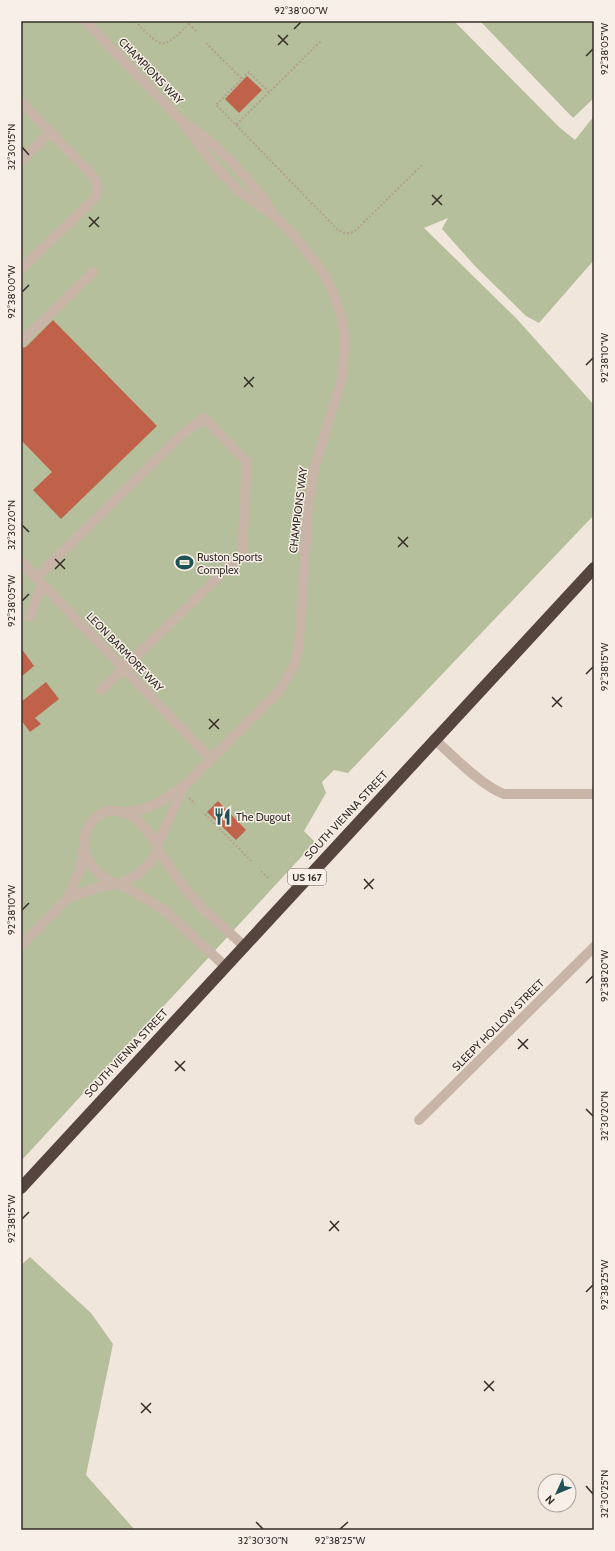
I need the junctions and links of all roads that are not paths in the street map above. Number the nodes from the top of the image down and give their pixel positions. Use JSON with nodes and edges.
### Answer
{"nodes":[{"id":1,"x":85,"y":21,"type":"edge"},
{"id":2,"x":21,"y":102,"type":"edge"},
{"id":3,"x":182,"y":121,"type":"junction"},
{"id":4,"x":50,"y":132,"type":"junction"},
{"id":5,"x":21,"y":161,"type":"edge"},
{"id":6,"x":277,"y":218,"type":"junction"},
{"id":7,"x":21,"y":269,"type":"edge"},
{"id":8,"x":93,"y":272,"type":"dead end"},
{"id":9,"x":21,"y":342,"type":"edge"},
{"id":10,"x":21,"y":562,"type":"edge"},
{"id":11,"x":594,"y":568,"type":"edge"},
{"id":12,"x":39,"y":581,"type":"junction"},
{"id":13,"x":30,"y":617,"type":"dead end"},
{"id":14,"x":124,"y":668,"type":"junction"},
{"id":15,"x":101,"y":690,"type":"dead end"},
{"id":16,"x":434,"y":739,"type":"junction"},
{"id":17,"x":211,"y":758,"type":"junction"},
{"id":18,"x":184,"y":786,"type":"junction"},
{"id":19,"x":594,"y":794,"type":"edge"},
{"id":20,"x":128,"y":812,"type":"junction"},
{"id":21,"x":84,"y":846,"type":"junction"},
{"id":22,"x":157,"y":847,"type":"junction"},
{"id":23,"x":118,"y":884,"type":"junction"},
{"id":24,"x":68,"y":898,"type":"junction"},
{"id":25,"x":21,"y":945,"type":"edge"},
{"id":26,"x":244,"y":946,"type":"junction"},
{"id":27,"x":594,"y":946,"type":"edge"},
{"id":28,"x":225,"y":966,"type":"junction"},
{"id":29,"x":419,"y":1120,"type":"dead end"},
{"id":30,"x":21,"y":1188,"type":"edge"}],
"edges":[{"from":1,"to":3,"type":"street","name":"CHAMPIONS WAY"},
{"from":2,"to":4,"type":"street"},
{"from":3,"to":6,"type":"street","name":"CHAMPIONS WAY"},
{"from":3,"to":6,"type":"street","name":"CHAMPIONS WAY"},
{"from":4,"to":5,"type":"street"},
{"from":4,"to":7,"type":"street"},
{"from":6,"to":17,"type":"street","name":"CHAMPIONS WAY"},
{"from":8,"to":9,"type":"street"},
{"from":10,"to":12,"type":"street","name":"LEON BARMORE WAY"},
{"from":11,"to":16,"type":"highway","name":"SOUTH VIENNA STREET","number":"US 167"},
{"from":12,"to":13,"type":"street"},
{"from":12,"to":14,"type":"street","name":"LEON BARMORE WAY"},
{"from":12,"to":14,"type":"street"},
{"from":14,"to":15,"type":"street"},
{"from":14,"to":17,"type":"street","name":"LEON BARMORE WAY"},
{"from":16,"to":19,"type":"street"},
{"from":16,"to":26,"type":"highway","name":"SOUTH VIENNA STREET","number":"US 167"},
{"from":17,"to":18,"type":"street","name":"CHAMPIONS WAY"},
{"from":18,"to":20,"type":"street","name":"CHAMPIONS WAY"},
{"from":18,"to":22,"type":"street","name":"CHAMPIONS WAY"},
{"from":20,"to":21,"type":"street","name":"CHAMPIONS WAY"},
{"from":20,"to":22,"type":"street"},
{"from":21,"to":23,"type":"street"},
{"from":21,"to":24,"type":"street","name":"CHAMPIONS WAY"},
{"from":22,"to":23,"type":"street","name":"CHAMPIONS WAY"},
{"from":22,"to":26,"type":"street"},
{"from":23,"to":24,"type":"street","name":"CHAMPIONS WAY"},
{"from":23,"to":28,"type":"street"},
{"from":24,"to":25,"type":"street","name":"CHAMPIONS WAY"},
{"from":26,"to":28,"type":"highway","name":"SOUTH VIENNA STREET","number":"US 167"},
{"from":27,"to":29,"type":"street","name":"SLEEPY HOLLOW STREET"},
{"from":28,"to":30,"type":"highway","name":"SOUTH VIENNA STREET","number":"US 167"}]}
